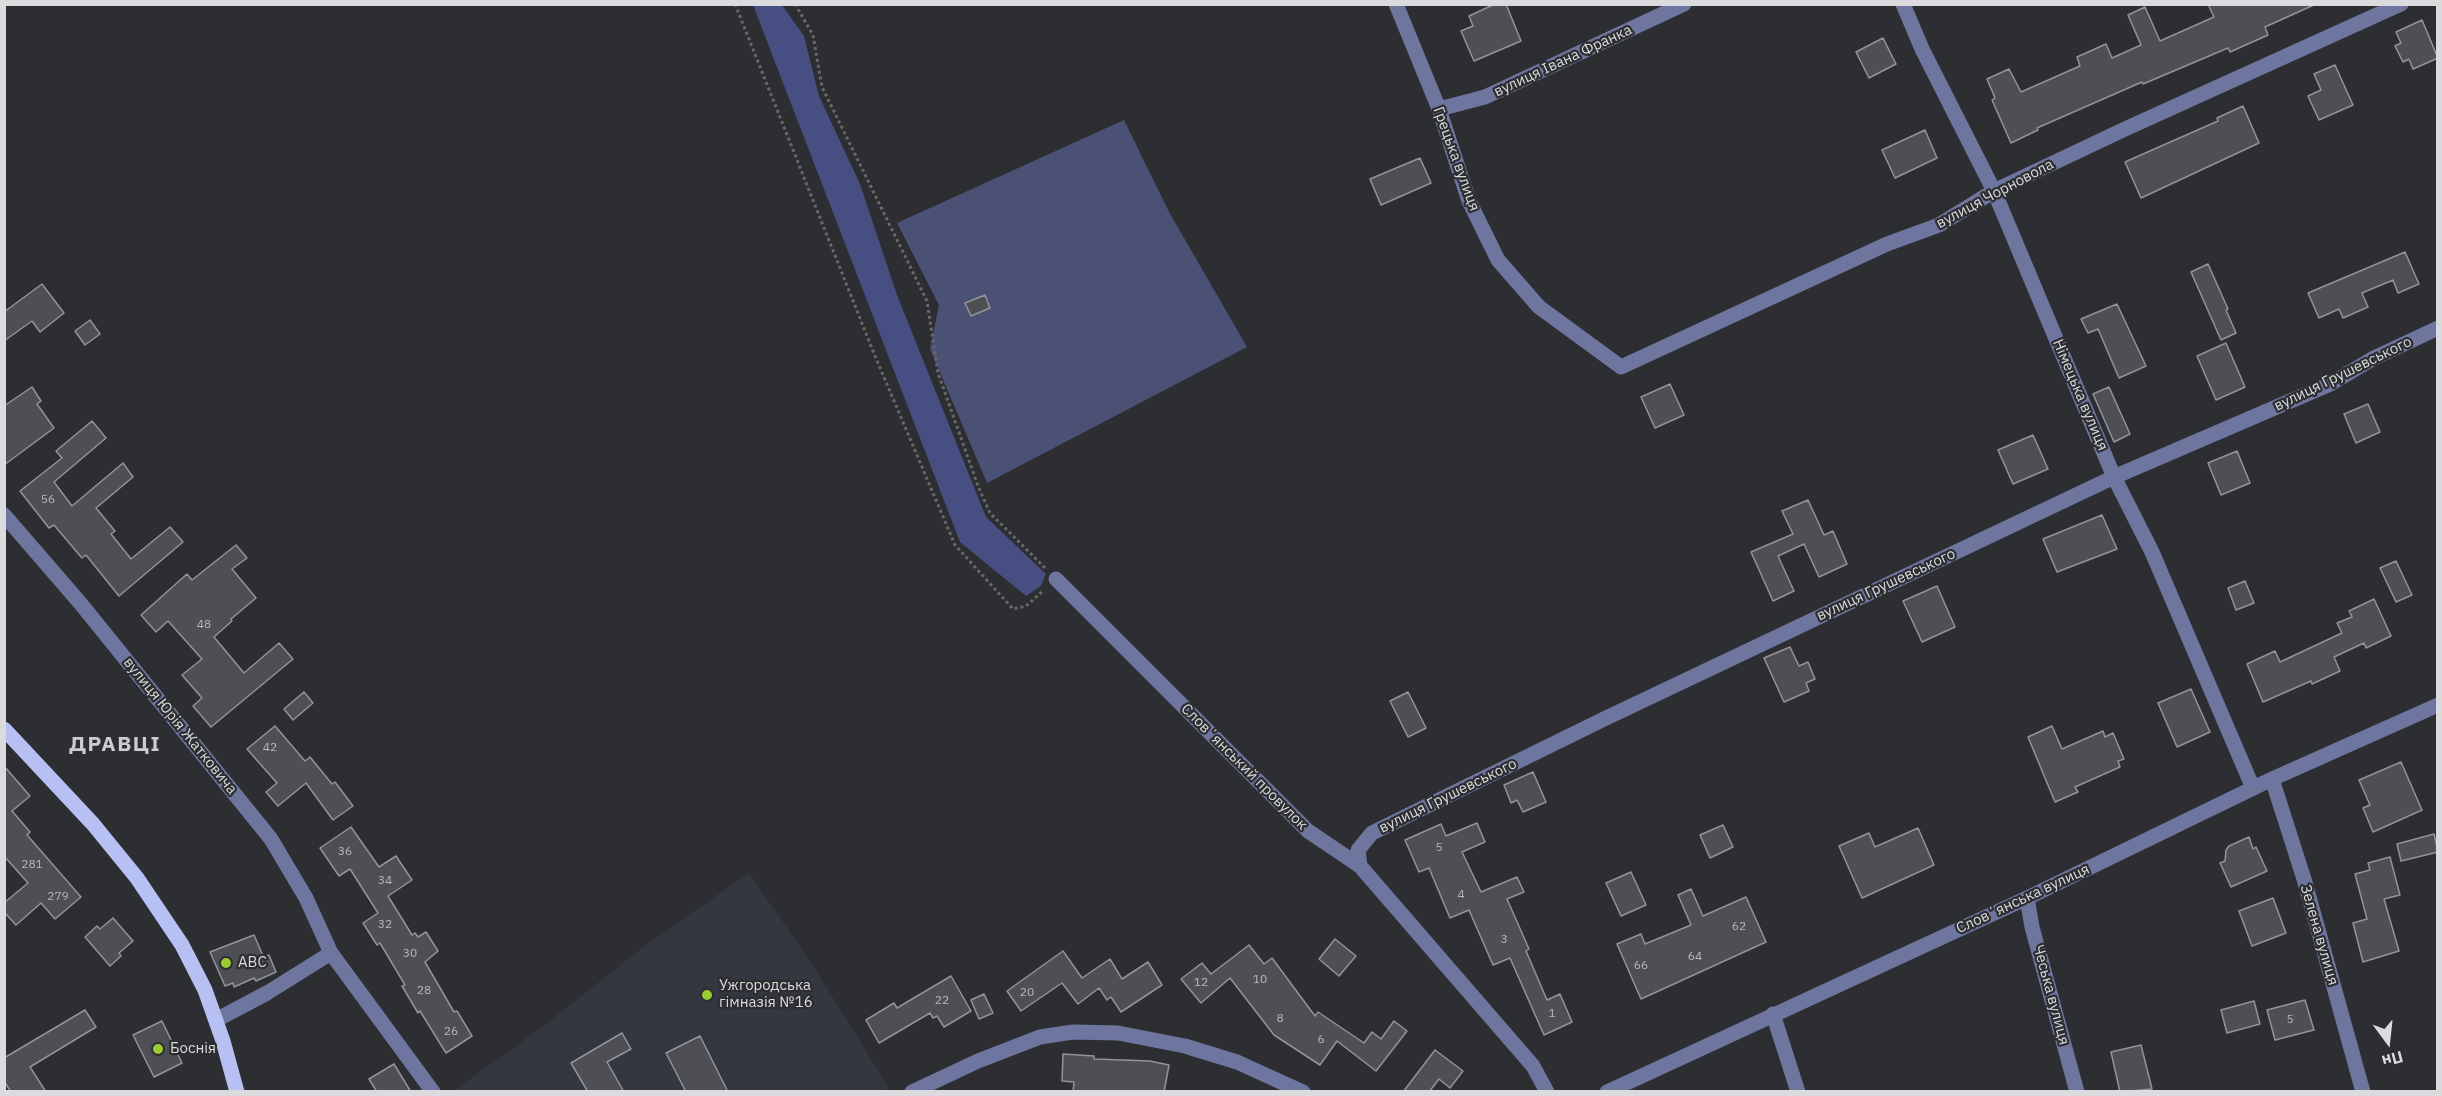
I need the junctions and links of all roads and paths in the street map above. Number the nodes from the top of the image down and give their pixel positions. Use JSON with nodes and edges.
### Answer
{"nodes":[{"id":1,"x":735,"y":4,"type":"edge"},
{"id":2,"x":795,"y":4,"type":"edge"},
{"id":3,"x":1396,"y":4,"type":"edge"},
{"id":4,"x":1684,"y":4,"type":"edge"},
{"id":5,"x":1903,"y":4,"type":"edge"},
{"id":6,"x":2402,"y":4,"type":"edge"},
{"id":7,"x":1439,"y":109,"type":"junction"},
{"id":8,"x":1994,"y":191,"type":"junction"},
{"id":9,"x":2438,"y":328,"type":"edge"},
{"id":10,"x":1621,"y":367,"type":"joint"},
{"id":11,"x":2114,"y":477,"type":"junction"},
{"id":12,"x":4,"y":515,"type":"edge"},
{"id":13,"x":1056,"y":579,"type":"junction"},
{"id":14,"x":2438,"y":705,"type":"edge"},
{"id":15,"x":4,"y":729,"type":"edge"},
{"id":16,"x":2272,"y":779,"type":"junction"},
{"id":17,"x":2253,"y":788,"type":"junction"},
{"id":18,"x":1360,"y":866,"type":"junction"},
{"id":19,"x":2027,"y":898,"type":"junction"},
{"id":20,"x":331,"y":953,"type":"junction"},
{"id":21,"x":1773,"y":1014,"type":"junction"},
{"id":22,"x":216,"y":1020,"type":"junction"},
{"id":23,"x":237,"y":1092,"type":"edge"},
{"id":24,"x":433,"y":1092,"type":"edge"},
{"id":25,"x":912,"y":1092,"type":"edge"},
{"id":26,"x":1303,"y":1092,"type":"edge"},
{"id":27,"x":1547,"y":1092,"type":"edge"},
{"id":28,"x":1607,"y":1092,"type":"edge"},
{"id":29,"x":1798,"y":1092,"type":"edge"},
{"id":30,"x":2077,"y":1092,"type":"edge"},
{"id":31,"x":2363,"y":1092,"type":"edge"}],
"edges":[{"from":1,"to":13,"type":"path"},
{"from":2,"to":13,"type":"path"},
{"from":3,"to":7,"type":"street","name":"Грецька вулиця"},
{"from":4,"to":7,"type":"street","name":"вулиця Івана Франка"},
{"from":5,"to":8,"type":"street","name":"Німецька вулиця"},
{"from":6,"to":8,"type":"street","name":"вулиця Чорновола"},
{"from":7,"to":10,"type":"street","name":"Грецька вулиця"},
{"from":8,"to":10,"type":"street","name":"вулиця Чорновола"},
{"from":8,"to":11,"type":"street","name":"Німецька вулиця"},
{"from":9,"to":11,"type":"street","name":"вулиця Грушевського"},
{"from":11,"to":17,"type":"street","name":"Німецька вулиця"},
{"from":11,"to":18,"type":"street","name":"вулиця Грушевського"},
{"from":12,"to":20,"type":"street","name":"вулиця Юрія Жатковича"},
{"from":13,"to":18,"type":"street","name":"Словʼянський провулок"},
{"from":14,"to":16,"type":"street","name":"Словʼянська вулиця"},
{"from":15,"to":22,"type":"main road"},
{"from":16,"to":17,"type":"street","name":"Словʼянська вулиця"},
{"from":16,"to":31,"type":"street","name":"Зелена вулиця"},
{"from":17,"to":19,"type":"street","name":"Словʼянська вулиця"},
{"from":18,"to":27,"type":"street","name":"Словʼянський провулок"},
{"from":19,"to":21,"type":"street","name":"Словʼянська вулиця"},
{"from":19,"to":30,"type":"street","name":"Чеська вулиця"},
{"from":20,"to":22,"type":"street"},
{"from":20,"to":24,"type":"street","name":"вулиця Юрія Жатковича"},
{"from":21,"to":28,"type":"street","name":"Словʼянська вулиця"},
{"from":21,"to":29,"type":"street"},
{"from":22,"to":23,"type":"main road"},
{"from":25,"to":26,"type":"street"}]}
